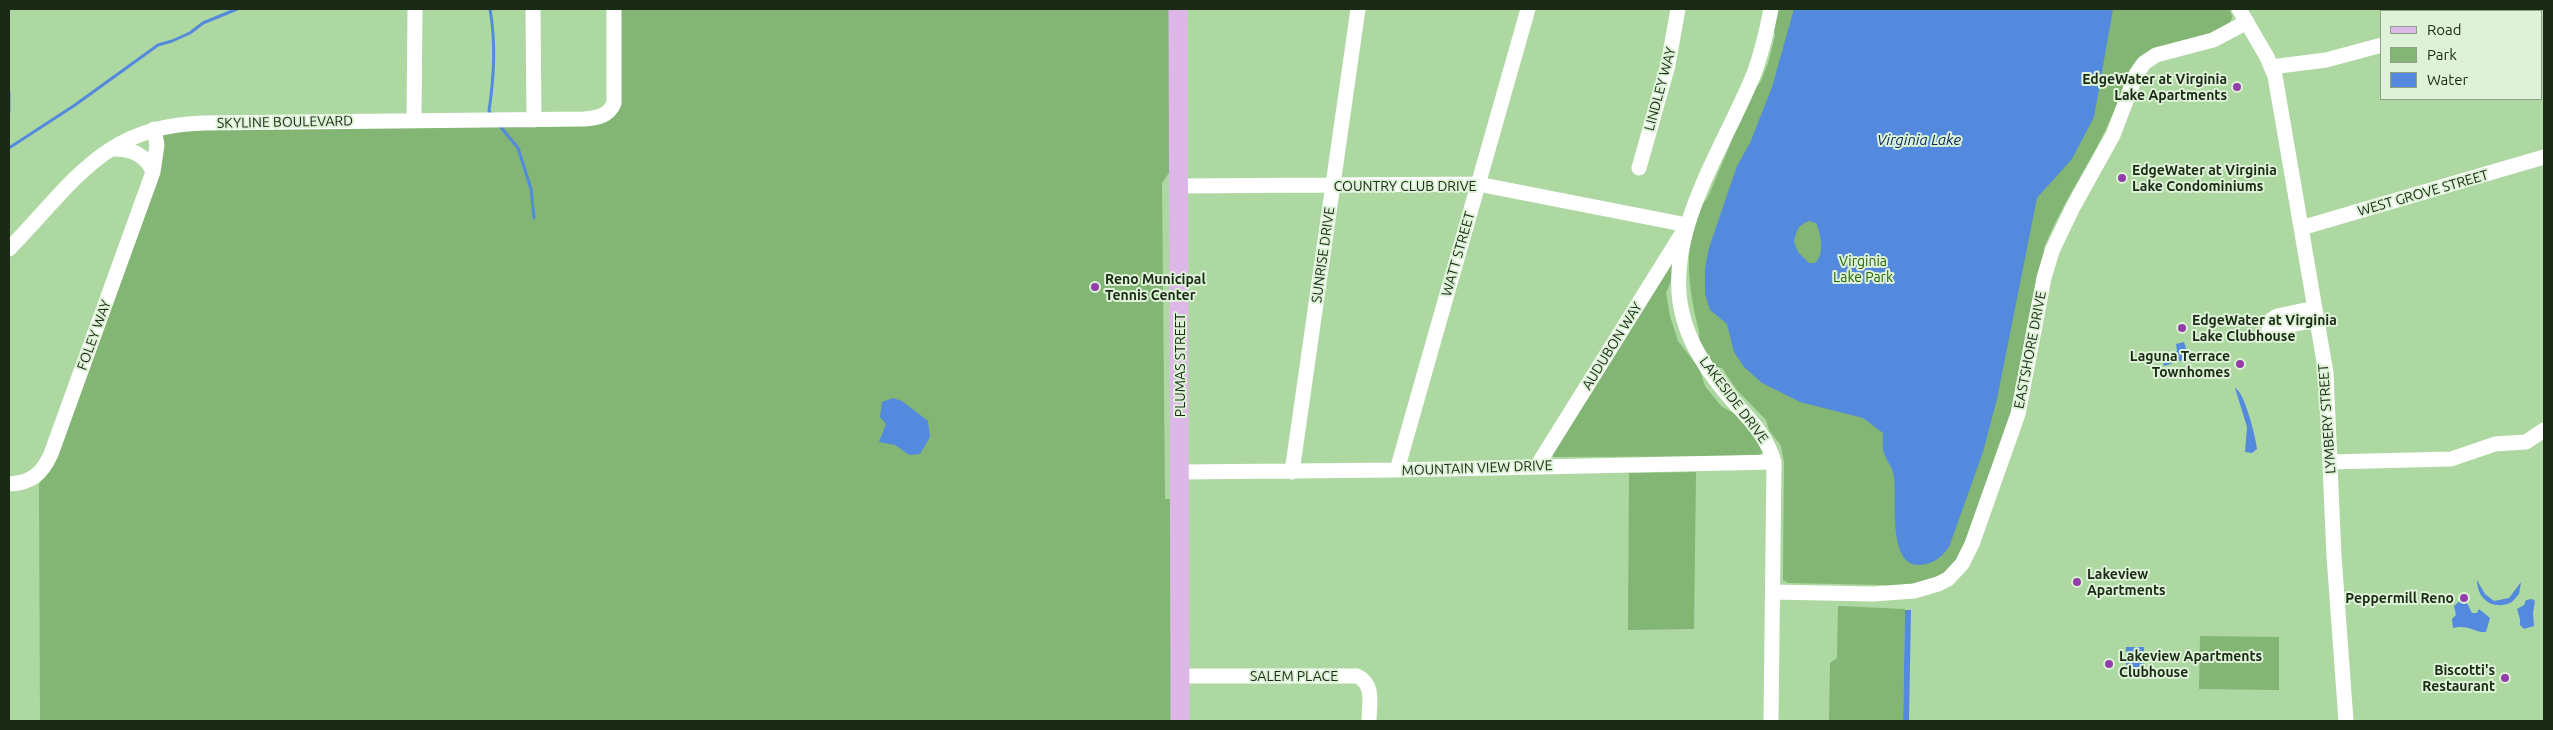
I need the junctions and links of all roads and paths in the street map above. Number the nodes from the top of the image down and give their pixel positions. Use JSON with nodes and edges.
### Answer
{"nodes":[{"id":1,"x":414,"y":9,"type":"edge"},
{"id":2,"x":533,"y":9,"type":"edge"},
{"id":3,"x":614,"y":9,"type":"edge"},
{"id":4,"x":1178,"y":9,"type":"edge"},
{"id":5,"x":1358,"y":9,"type":"edge"},
{"id":6,"x":1528,"y":9,"type":"edge"},
{"id":7,"x":1678,"y":9,"type":"edge"},
{"id":8,"x":1771,"y":9,"type":"edge"},
{"id":9,"x":2243,"y":15,"type":"edge"},
{"id":10,"x":2380,"y":46,"type":"edge"},
{"id":11,"x":2271,"y":66,"type":"junction"},
{"id":12,"x":534,"y":120,"type":"junction"},
{"id":13,"x":414,"y":121,"type":"junction"},
{"id":14,"x":154,"y":129,"type":"junction"},
{"id":15,"x":108,"y":150,"type":"junction"},
{"id":16,"x":2544,"y":158,"type":"edge"},
{"id":17,"x":1638,"y":168,"type":"dead end"},
{"id":18,"x":153,"y":172,"type":"junction"},
{"id":19,"x":1478,"y":184,"type":"junction"},
{"id":20,"x":1178,"y":186,"type":"junction"},
{"id":21,"x":1332,"y":186,"type":"junction"},
{"id":22,"x":1687,"y":225,"type":"junction"},
{"id":23,"x":2301,"y":228,"type":"junction"},
{"id":24,"x":9,"y":249,"type":"edge"},
{"id":25,"x":2544,"y":430,"type":"edge"},
{"id":26,"x":1774,"y":462,"type":"junction"},
{"id":27,"x":2330,"y":462,"type":"junction"},
{"id":28,"x":1537,"y":466,"type":"junction"},
{"id":29,"x":1397,"y":470,"type":"junction"},
{"id":30,"x":1180,"y":472,"type":"junction"},
{"id":31,"x":1292,"y":472,"type":"junction"},
{"id":32,"x":14,"y":484,"type":"edge"},
{"id":33,"x":1773,"y":592,"type":"junction"},
{"id":34,"x":1180,"y":676,"type":"junction"},
{"id":35,"x":1180,"y":721,"type":"edge"},
{"id":36,"x":1369,"y":721,"type":"edge"},
{"id":37,"x":1771,"y":721,"type":"edge"},
{"id":38,"x":2346,"y":721,"type":"edge"}],
"edges":[{"from":1,"to":13,"type":"street"},
{"from":2,"to":12,"type":"street"},
{"from":3,"to":12,"type":"street","name":"SKYLINE BOULEVARD"},
{"from":4,"to":20,"type":"main road","name":"PLUMAS STREET"},
{"from":5,"to":21,"type":"street","name":"SUNRISE DRIVE"},
{"from":6,"to":19,"type":"street","name":"WATT STREET"},
{"from":7,"to":17,"type":"street","name":"LINDLEY WAY"},
{"from":8,"to":22,"type":"street","name":"LAKESIDE DRIVE"},
{"from":9,"to":11,"type":"street","name":"LYMBERY STREET"},
{"from":9,"to":33,"type":"street","name":"EASTSHORE DRIVE"},
{"from":10,"to":11,"type":"street"},
{"from":11,"to":23,"type":"street","name":"LYMBERY STREET"},
{"from":12,"to":13,"type":"street","name":"SKYLINE BOULEVARD"},
{"from":13,"to":14,"type":"street","name":"SKYLINE BOULEVARD"},
{"from":14,"to":15,"type":"street","name":"SKYLINE BOULEVARD"},
{"from":14,"to":18,"type":"street","name":"FOLEY WAY"},
{"from":15,"to":18,"type":"street"},
{"from":15,"to":24,"type":"street","name":"SKYLINE BOULEVARD"},
{"from":16,"to":23,"type":"street","name":"WEST GROVE STREET"},
{"from":18,"to":32,"type":"street","name":"FOLEY WAY"},
{"from":19,"to":21,"type":"street","name":"COUNTRY CLUB DRIVE"},
{"from":19,"to":22,"type":"street","name":"COUNTRY CLUB DRIVE"},
{"from":19,"to":29,"type":"street","name":"WATT STREET"},
{"from":20,"to":21,"type":"street","name":"COUNTRY CLUB DRIVE"},
{"from":20,"to":30,"type":"main road","name":"PLUMAS STREET"},
{"from":21,"to":31,"type":"street","name":"SUNRISE DRIVE"},
{"from":22,"to":26,"type":"street","name":"LAKESIDE DRIVE"},
{"from":22,"to":28,"type":"street","name":"AUDUBON WAY"},
{"from":23,"to":27,"type":"street","name":"LYMBERY STREET"},
{"from":25,"to":27,"type":"street"},
{"from":26,"to":28,"type":"street","name":"MOUNTAIN VIEW DRIVE"},
{"from":26,"to":33,"type":"street","name":"LAKESIDE DRIVE"},
{"from":27,"to":38,"type":"street","name":"LYMBERY STREET"},
{"from":28,"to":29,"type":"street","name":"MOUNTAIN VIEW DRIVE"},
{"from":29,"to":31,"type":"street","name":"MOUNTAIN VIEW DRIVE"},
{"from":30,"to":31,"type":"street","name":"MOUNTAIN VIEW DRIVE"},
{"from":30,"to":34,"type":"main road","name":"PLUMAS STREET"},
{"from":33,"to":37,"type":"street","name":"LAKESIDE DRIVE"},
{"from":34,"to":35,"type":"main road","name":"PLUMAS STREET"},
{"from":34,"to":36,"type":"street","name":"SALEM PLACE"}]}
